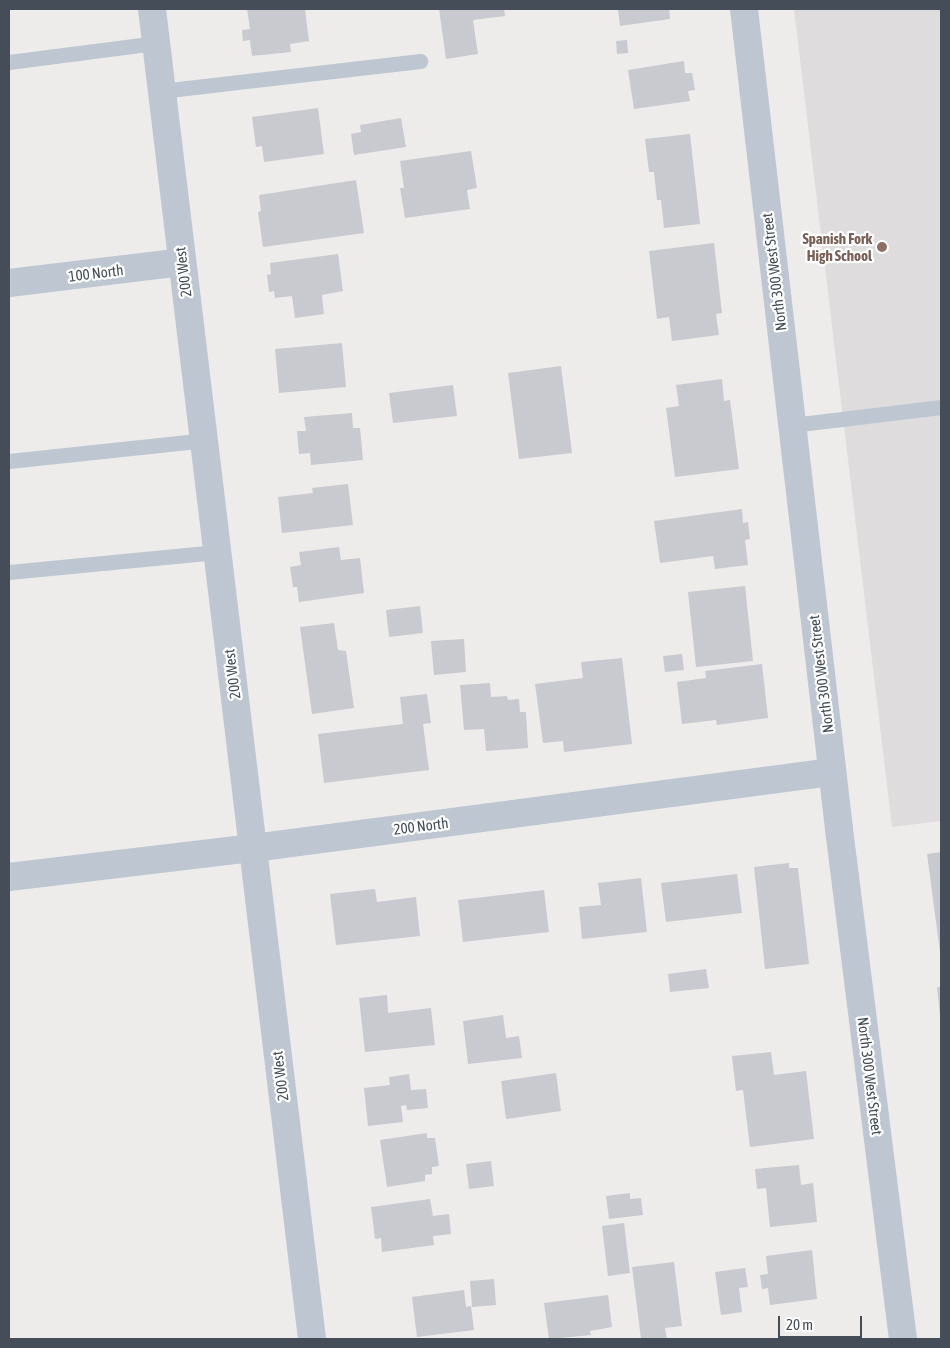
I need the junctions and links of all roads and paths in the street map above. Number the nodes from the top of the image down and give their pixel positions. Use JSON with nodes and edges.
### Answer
{"nodes":[{"id":1,"x":152,"y":9,"type":"edge"},
{"id":2,"x":744,"y":9,"type":"edge"},
{"id":3,"x":155,"y":43,"type":"junction"},
{"id":4,"x":420,"y":61,"type":"dead end"},
{"id":5,"x":9,"y":62,"type":"edge"},
{"id":6,"x":161,"y":91,"type":"junction"},
{"id":7,"x":182,"y":262,"type":"junction"},
{"id":8,"x":9,"y":283,"type":"edge"},
{"id":9,"x":941,"y":407,"type":"edge"},
{"id":10,"x":792,"y":424,"type":"junction"},
{"id":11,"x":204,"y":440,"type":"junction"},
{"id":12,"x":9,"y":461,"type":"edge"},
{"id":13,"x":217,"y":552,"type":"junction"},
{"id":14,"x":9,"y":572,"type":"edge"},
{"id":15,"x":832,"y":772,"type":"junction"},
{"id":16,"x":253,"y":848,"type":"junction"},
{"id":17,"x":9,"y":877,"type":"edge"},
{"id":18,"x":312,"y":1339,"type":"edge"},
{"id":19,"x":903,"y":1339,"type":"edge"}],
"edges":[{"from":1,"to":3,"type":"street","name":"200 West"},
{"from":2,"to":10,"type":"street","name":"North 300 West Street"},
{"from":3,"to":5,"type":"lane"},
{"from":3,"to":6,"type":"street","name":"200 West"},
{"from":4,"to":6,"type":"lane"},
{"from":6,"to":7,"type":"street","name":"200 West"},
{"from":7,"to":8,"type":"street","name":"100 North"},
{"from":7,"to":11,"type":"street","name":"200 West"},
{"from":9,"to":10,"type":"lane"},
{"from":10,"to":15,"type":"street","name":"North 300 West Street"},
{"from":11,"to":12,"type":"lane"},
{"from":11,"to":13,"type":"street","name":"200 West"},
{"from":13,"to":14,"type":"lane"},
{"from":13,"to":16,"type":"street","name":"200 West"},
{"from":15,"to":16,"type":"street","name":"200 North"},
{"from":15,"to":19,"type":"street","name":"North 300 West Street"},
{"from":16,"to":17,"type":"street","name":"200 North"},
{"from":16,"to":18,"type":"street","name":"200 West"}]}
